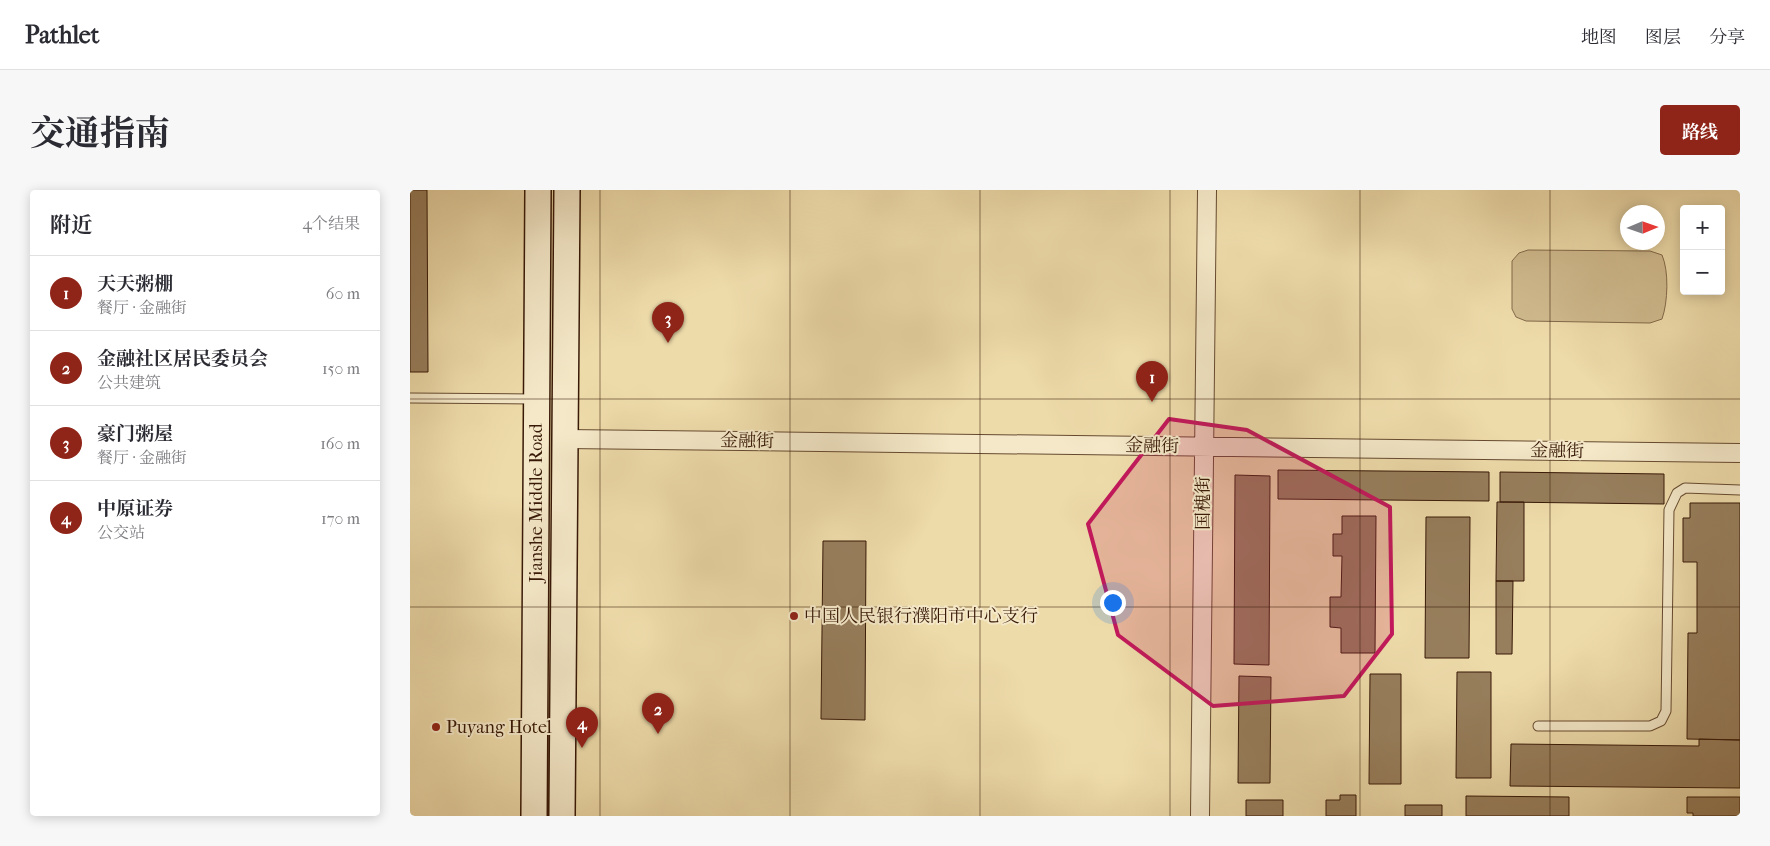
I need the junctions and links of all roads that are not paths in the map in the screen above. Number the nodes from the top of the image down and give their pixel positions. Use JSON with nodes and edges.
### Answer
{"nodes":[{"id":1,"x":538,"y":190,"type":"edge"},
{"id":2,"x":567,"y":190,"type":"edge"},
{"id":3,"x":1207,"y":190,"type":"edge"},
{"id":4,"x":410,"y":398,"type":"edge"},
{"id":5,"x":537,"y":399,"type":"junction"},
{"id":6,"x":565,"y":439,"type":"junction"},
{"id":7,"x":1203,"y":447,"type":"junction"},
{"id":8,"x":1740,"y":453,"type":"edge"},
{"id":9,"x":1740,"y":490,"type":"edge"},
{"id":10,"x":1538,"y":726,"type":"dead end"},
{"id":11,"x":534,"y":816,"type":"edge"},
{"id":12,"x":562,"y":816,"type":"edge"},
{"id":13,"x":1200,"y":816,"type":"edge"}],
"edges":[{"from":1,"to":5,"type":"main road","name":"Jianshe Middle Road"},
{"from":2,"to":6,"type":"main road","name":"Jianshe Middle Road"},
{"from":3,"to":7,"type":"street","name":"国槐街"},
{"from":4,"to":5,"type":"lane"},
{"from":5,"to":11,"type":"main road","name":"Jianshe Middle Road"},
{"from":6,"to":7,"type":"street","name":"金融街"},
{"from":6,"to":12,"type":"main road","name":"Jianshe Middle Road"},
{"from":7,"to":8,"type":"street","name":"金融街"},
{"from":7,"to":13,"type":"street","name":"国槐街"},
{"from":9,"to":10,"type":"lane"}]}
